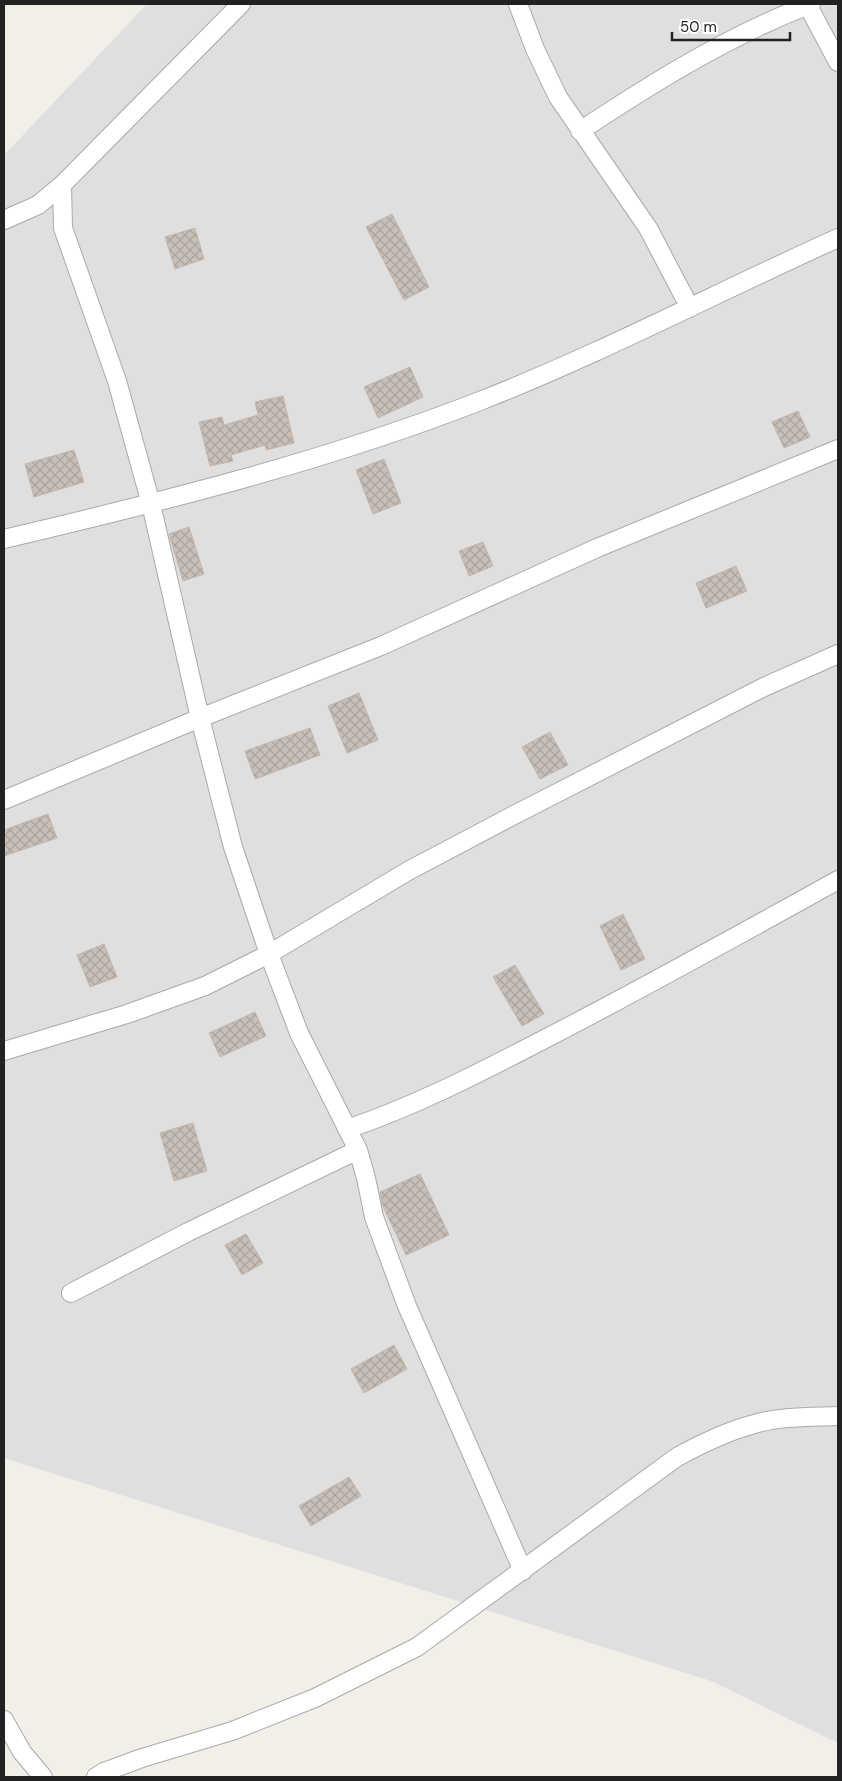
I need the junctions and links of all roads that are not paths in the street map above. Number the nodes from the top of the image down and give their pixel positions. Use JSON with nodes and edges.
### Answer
{"nodes":[{"id":1,"x":518,"y":4,"type":"edge"},
{"id":2,"x":809,"y":4,"type":"edge"},
{"id":3,"x":232,"y":7,"type":"edge"},
{"id":4,"x":838,"y":62,"type":"edge"},
{"id":5,"x":580,"y":131,"type":"junction"},
{"id":6,"x":62,"y":184,"type":"junction"},
{"id":7,"x":38,"y":205,"type":"junction"},
{"id":8,"x":4,"y":220,"type":"edge"},
{"id":9,"x":63,"y":228,"type":"junction"},
{"id":10,"x":838,"y":238,"type":"edge"},
{"id":11,"x":690,"y":308,"type":"junction"},
{"id":12,"x":838,"y":449,"type":"edge"},
{"id":13,"x":151,"y":504,"type":"junction"},
{"id":14,"x":4,"y":539,"type":"edge"},
{"id":15,"x":838,"y":654,"type":"edge"},
{"id":16,"x":200,"y":718,"type":"junction"},
{"id":17,"x":4,"y":800,"type":"edge"},
{"id":18,"x":838,"y":880,"type":"edge"},
{"id":19,"x":268,"y":954,"type":"junction"},
{"id":20,"x":4,"y":1050,"type":"edge"},
{"id":21,"x":347,"y":1129,"type":"junction"},
{"id":22,"x":358,"y":1150,"type":"junction"},
{"id":23,"x":71,"y":1293,"type":"dead end"},
{"id":24,"x":838,"y":1416,"type":"edge"},
{"id":25,"x":523,"y":1571,"type":"junction"},
{"id":26,"x":4,"y":1720,"type":"edge"},
{"id":27,"x":43,"y":1777,"type":"edge"},
{"id":28,"x":96,"y":1777,"type":"edge"}],
"edges":[{"from":1,"to":5,"type":"street"},
{"from":2,"to":4,"type":"street"},
{"from":2,"to":5,"type":"street"},
{"from":3,"to":6,"type":"street"},
{"from":5,"to":11,"type":"street"},
{"from":6,"to":7,"type":"street"},
{"from":6,"to":9,"type":"street"},
{"from":7,"to":8,"type":"street"},
{"from":7,"to":9,"type":"street"},
{"from":9,"to":13,"type":"street"},
{"from":10,"to":11,"type":"street"},
{"from":11,"to":13,"type":"street"},
{"from":12,"to":16,"type":"street"},
{"from":13,"to":14,"type":"street"},
{"from":13,"to":16,"type":"street"},
{"from":15,"to":19,"type":"street"},
{"from":16,"to":17,"type":"street"},
{"from":16,"to":19,"type":"street"},
{"from":18,"to":21,"type":"street"},
{"from":19,"to":20,"type":"street"},
{"from":19,"to":21,"type":"street"},
{"from":21,"to":22,"type":"street"},
{"from":22,"to":23,"type":"street"},
{"from":22,"to":25,"type":"street"},
{"from":24,"to":25,"type":"street"},
{"from":25,"to":28,"type":"street"},
{"from":26,"to":27,"type":"street"}]}
